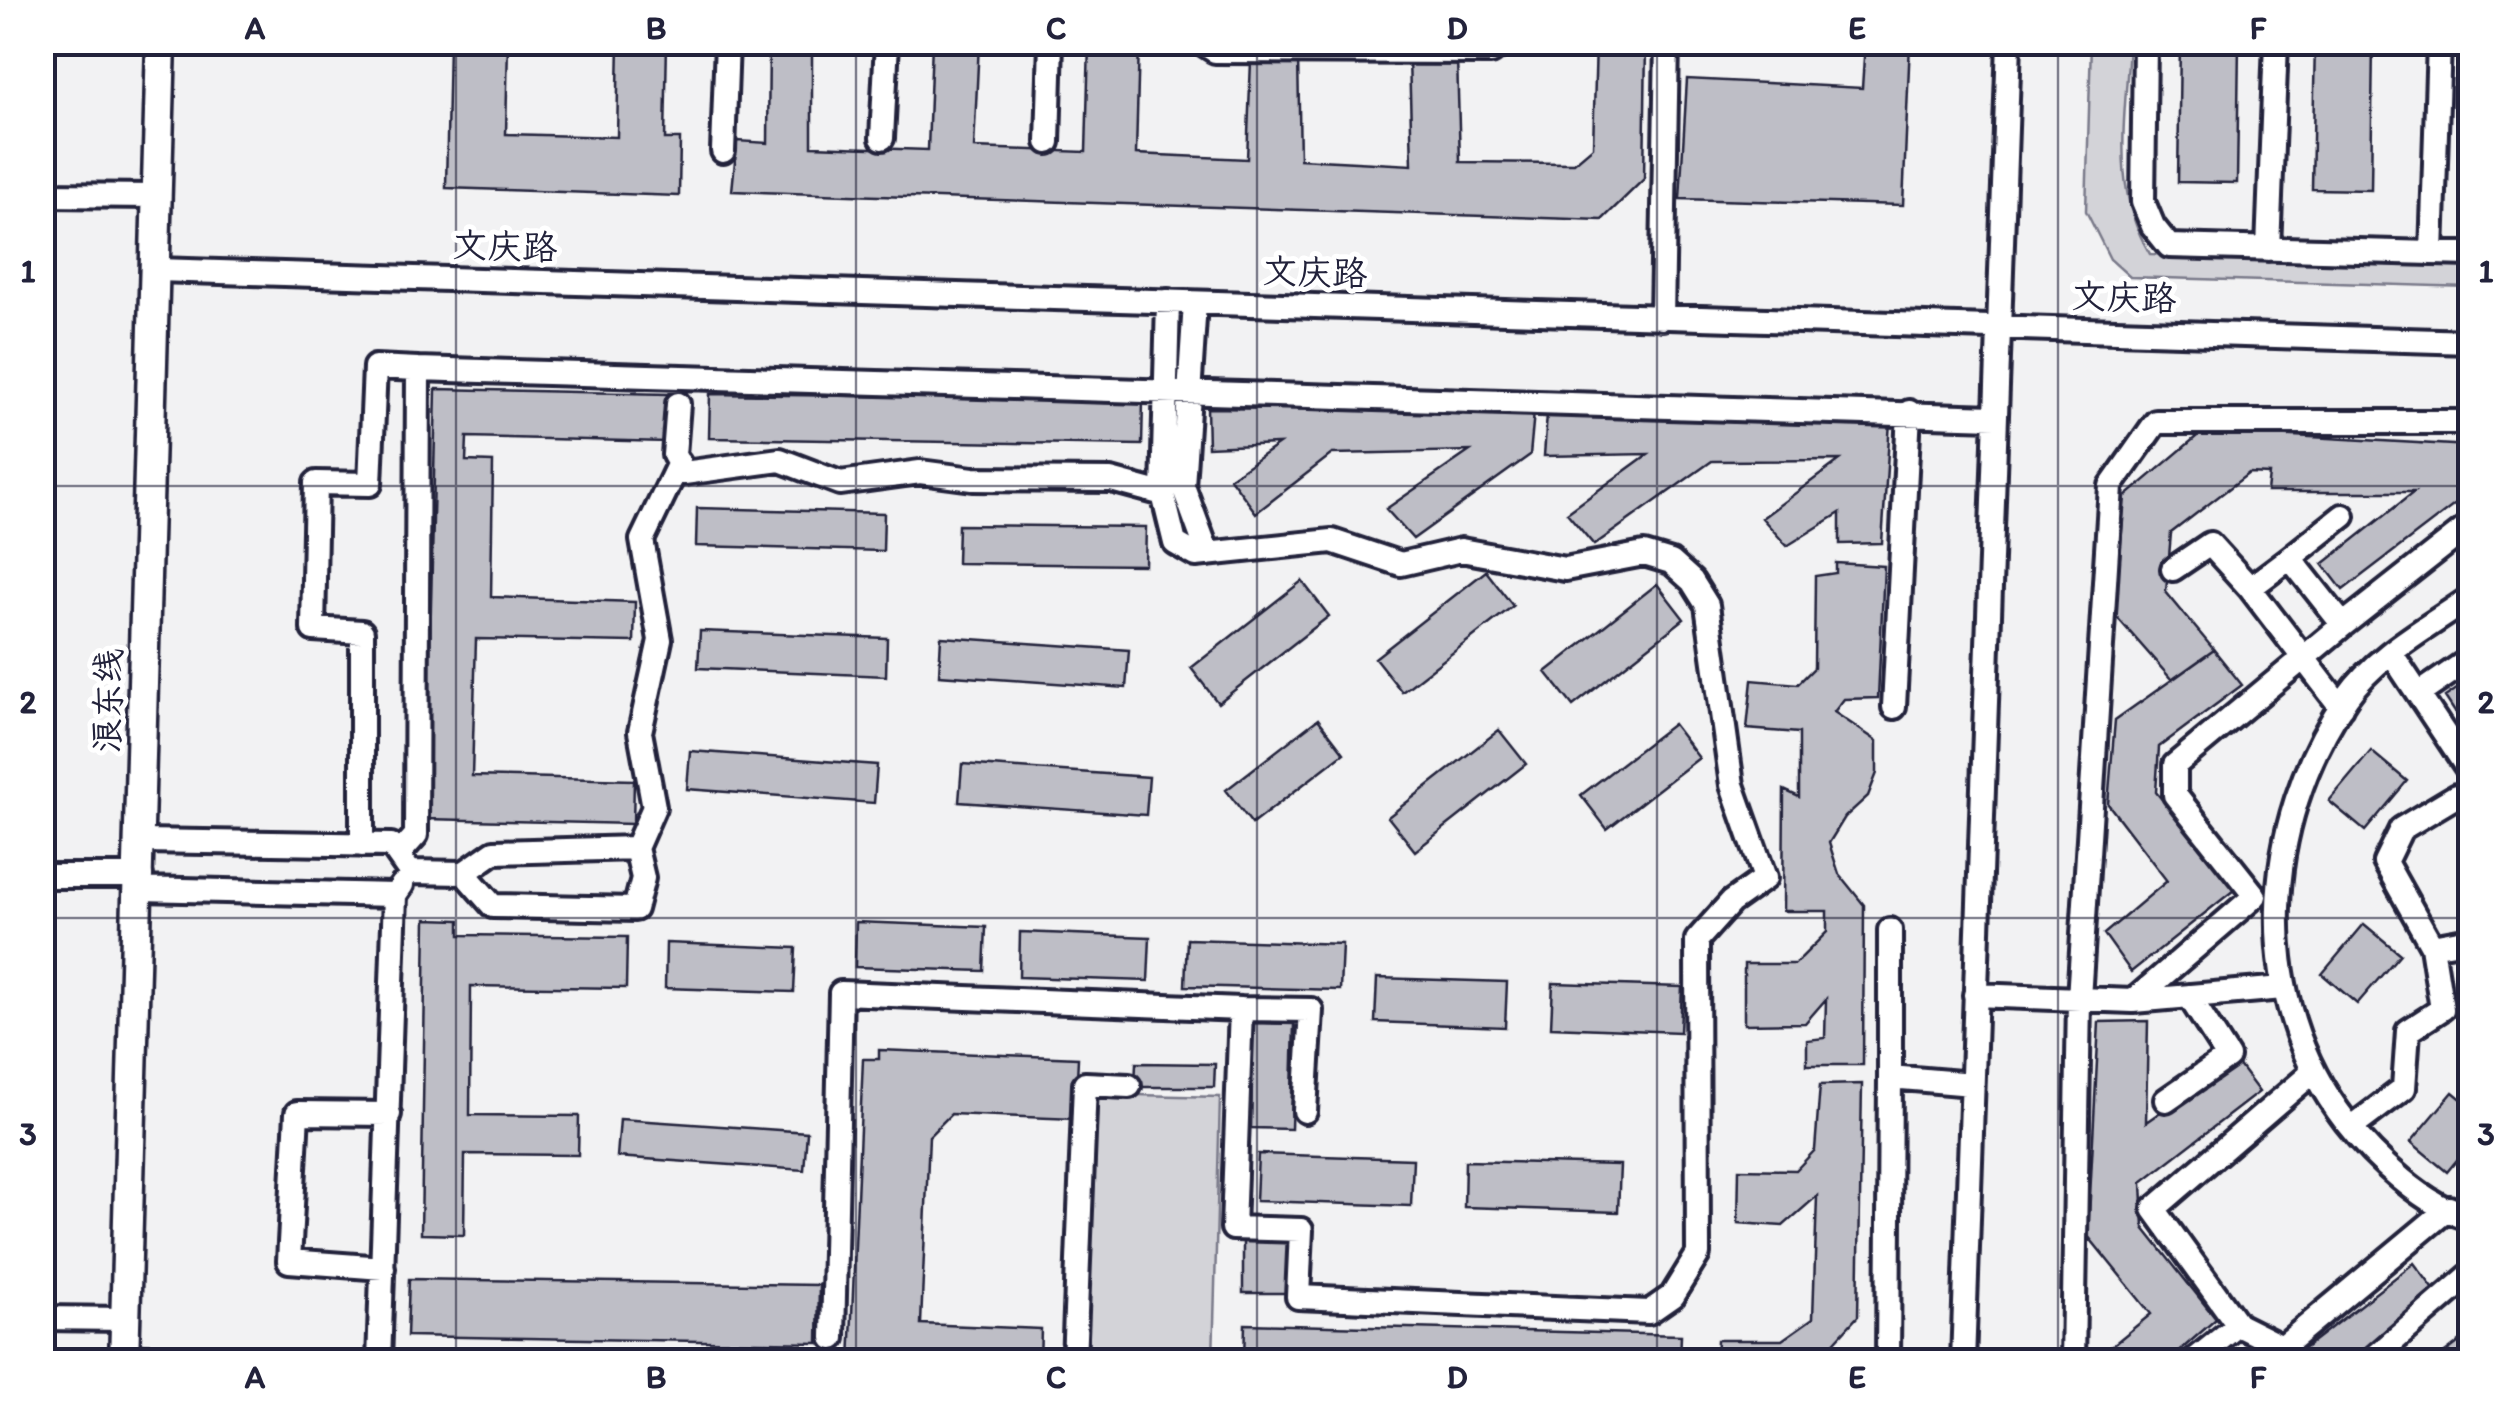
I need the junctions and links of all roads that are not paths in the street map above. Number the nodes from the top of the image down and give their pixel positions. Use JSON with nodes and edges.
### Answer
{"nodes":[{"id":1,"x":160,"y":42,"type":"edge"},
{"id":2,"x":727,"y":42,"type":"edge"},
{"id":3,"x":887,"y":42,"type":"edge"},
{"id":4,"x":1052,"y":42,"type":"edge"},
{"id":5,"x":1201,"y":42,"type":"edge"},
{"id":6,"x":1504,"y":42,"type":"edge"},
{"id":7,"x":1667,"y":42,"type":"edge"},
{"id":8,"x":2009,"y":42,"type":"edge"},
{"id":9,"x":2145,"y":42,"type":"edge"},
{"id":10,"x":2276,"y":42,"type":"edge"},
{"id":11,"x":2439,"y":42,"type":"edge"},
{"id":12,"x":882,"y":138,"type":"dead end"},
{"id":13,"x":1048,"y":142,"type":"dead end"},
{"id":14,"x":723,"y":151,"type":"dead end"},
{"id":15,"x":42,"y":195,"type":"edge"},
{"id":16,"x":158,"y":196,"type":"junction"},
{"id":17,"x":2268,"y":248,"type":"junction"},
{"id":18,"x":2432,"y":253,"type":"junction"},
{"id":19,"x":2470,"y":254,"type":"edge"},
{"id":20,"x":156,"y":270,"type":"junction"},
{"id":21,"x":1168,"y":302,"type":"junction"},
{"id":22,"x":1196,"y":303,"type":"junction"},
{"id":23,"x":1662,"y":318,"type":"junction"},
{"id":24,"x":1998,"y":328,"type":"junction"},
{"id":25,"x":2470,"y":342,"type":"edge"},
{"id":26,"x":418,"y":369,"type":"junction"},
{"id":27,"x":1178,"y":393,"type":"junction"},
{"id":28,"x":678,"y":404,"type":"dead end"},
{"id":29,"x":1909,"y":412,"type":"junction"},
{"id":30,"x":1995,"y":417,"type":"junction"},
{"id":31,"x":2470,"y":422,"type":"edge"},
{"id":32,"x":678,"y":463,"type":"junction"},
{"id":33,"x":1163,"y":494,"type":"junction"},
{"id":34,"x":2342,"y":516,"type":"dead end"},
{"id":35,"x":2470,"y":525,"type":"edge"},
{"id":36,"x":1208,"y":554,"type":"junction"},
{"id":37,"x":2290,"y":558,"type":"junction"},
{"id":38,"x":2173,"y":569,"type":"dead end"},
{"id":39,"x":2250,"y":588,"type":"junction"},
{"id":40,"x":2470,"y":598,"type":"edge"},
{"id":41,"x":2343,"y":625,"type":"junction"},
{"id":42,"x":2392,"y":653,"type":"junction"},
{"id":43,"x":2304,"y":658,"type":"junction"},
{"id":44,"x":2470,"y":659,"type":"edge"},
{"id":45,"x":2419,"y":694,"type":"junction"},
{"id":46,"x":1894,"y":707,"type":"dead end"},
{"id":47,"x":2341,"y":708,"type":"junction"},
{"id":48,"x":2467,"y":759,"type":"edge"},
{"id":49,"x":2456,"y":796,"type":"dead end"},
{"id":50,"x":142,"y":842,"type":"junction"},
{"id":51,"x":362,"y":845,"type":"junction"},
{"id":52,"x":636,"y":848,"type":"junction"},
{"id":53,"x":404,"y":864,"type":"junction"},
{"id":54,"x":464,"y":872,"type":"junction"},
{"id":55,"x":42,"y":876,"type":"edge"},
{"id":56,"x":141,"y":882,"type":"junction"},
{"id":57,"x":395,"y":895,"type":"junction"},
{"id":58,"x":1890,"y":930,"type":"dead end"},
{"id":59,"x":2470,"y":939,"type":"edge"},
{"id":60,"x":2432,"y":946,"type":"junction"},
{"id":61,"x":2283,"y":988,"type":"junction"},
{"id":62,"x":1975,"y":995,"type":"junction"},
{"id":63,"x":2189,"y":996,"type":"junction"},
{"id":64,"x":2079,"y":999,"type":"junction"},
{"id":65,"x":2133,"y":1001,"type":"junction"},
{"id":66,"x":1241,"y":1009,"type":"junction"},
{"id":67,"x":2313,"y":1072,"type":"junction"},
{"id":68,"x":1890,"y":1077,"type":"junction"},
{"id":69,"x":1972,"y":1084,"type":"junction"},
{"id":70,"x":1129,"y":1086,"type":"dead end"},
{"id":71,"x":2166,"y":1100,"type":"dead end"},
{"id":72,"x":1305,"y":1111,"type":"dead end"},
{"id":73,"x":389,"y":1114,"type":"junction"},
{"id":74,"x":2351,"y":1128,"type":"junction"},
{"id":75,"x":2460,"y":1213,"type":"edge"},
{"id":76,"x":383,"y":1268,"type":"junction"},
{"id":77,"x":2470,"y":1275,"type":"edge"},
{"id":78,"x":42,"y":1318,"type":"edge"},
{"id":79,"x":126,"y":1319,"type":"junction"},
{"id":80,"x":2238,"y":1326,"type":"junction"},
{"id":81,"x":833,"y":1338,"type":"dead end"},
{"id":82,"x":124,"y":1359,"type":"edge"},
{"id":83,"x":244,"y":1362,"type":"edge"},
{"id":84,"x":379,"y":1362,"type":"edge"},
{"id":85,"x":1074,"y":1362,"type":"edge"},
{"id":86,"x":1888,"y":1362,"type":"edge"},
{"id":87,"x":1963,"y":1362,"type":"edge"},
{"id":88,"x":2073,"y":1362,"type":"edge"},
{"id":89,"x":2192,"y":1362,"type":"edge"},
{"id":90,"x":2368,"y":1362,"type":"edge"}],
"edges":[{"from":1,"to":16,"type":"main road","name":"浪东线"},
{"from":2,"to":14,"type":"street"},
{"from":3,"to":12,"type":"street"},
{"from":4,"to":13,"type":"street"},
{"from":5,"to":6,"type":"street"},
{"from":7,"to":23,"type":"street"},
{"from":8,"to":24,"type":"street"},
{"from":9,"to":17,"type":"street"},
{"from":10,"to":17,"type":"street"},
{"from":11,"to":18,"type":"street"},
{"from":15,"to":16,"type":"street"},
{"from":16,"to":20,"type":"main road","name":"浪东线"},
{"from":17,"to":18,"type":"street"},
{"from":18,"to":19,"type":"street"},
{"from":20,"to":21,"type":"street","name":"文庆路"},
{"from":20,"to":50,"type":"main road","name":"浪东线"},
{"from":21,"to":22,"type":"street","name":"文庆路"},
{"from":21,"to":27,"type":"street"},
{"from":22,"to":23,"type":"street","name":"文庆路"},
{"from":22,"to":27,"type":"street"},
{"from":23,"to":24,"type":"street","name":"文庆路"},
{"from":24,"to":25,"type":"street","name":"文庆路"},
{"from":24,"to":30,"type":"street"},
{"from":26,"to":27,"type":"street"},
{"from":26,"to":51,"type":"street"},
{"from":26,"to":53,"type":"street"},
{"from":27,"to":29,"type":"street"},
{"from":27,"to":33,"type":"street"},
{"from":27,"to":36,"type":"street"},
{"from":28,"to":32,"type":"street"},
{"from":29,"to":30,"type":"street"},
{"from":29,"to":46,"type":"street"},
{"from":30,"to":62,"type":"street"},
{"from":31,"to":64,"type":"street"},
{"from":32,"to":33,"type":"street"},
{"from":32,"to":52,"type":"street"},
{"from":33,"to":36,"type":"street"},
{"from":34,"to":37,"type":"street"},
{"from":35,"to":41,"type":"street"},
{"from":36,"to":66,"type":"street"},
{"from":37,"to":39,"type":"street"},
{"from":37,"to":41,"type":"street"},
{"from":38,"to":39,"type":"street"},
{"from":39,"to":43,"type":"street"},
{"from":40,"to":42,"type":"street"},
{"from":41,"to":43,"type":"street"},
{"from":42,"to":45,"type":"street"},
{"from":42,"to":47,"type":"street"},
{"from":43,"to":47,"type":"street"},
{"from":43,"to":65,"type":"street"},
{"from":44,"to":45,"type":"street"},
{"from":45,"to":48,"type":"street"},
{"from":47,"to":61,"type":"street"},
{"from":49,"to":60,"type":"street"},
{"from":50,"to":51,"type":"street"},
{"from":50,"to":56,"type":"main road","name":"浪东线"},
{"from":51,"to":53,"type":"street"},
{"from":52,"to":54,"type":"street"},
{"from":52,"to":54,"type":"street"},
{"from":53,"to":54,"type":"street"},
{"from":53,"to":57,"type":"street"},
{"from":55,"to":56,"type":"street"},
{"from":56,"to":57,"type":"street"},
{"from":56,"to":79,"type":"main road","name":"浪东线"},
{"from":57,"to":73,"type":"street"},
{"from":58,"to":68,"type":"street"},
{"from":59,"to":60,"type":"street"},
{"from":60,"to":74,"type":"street"},
{"from":61,"to":63,"type":"street"},
{"from":61,"to":67,"type":"street"},
{"from":62,"to":64,"type":"street"},
{"from":62,"to":69,"type":"street"},
{"from":63,"to":65,"type":"street"},
{"from":63,"to":71,"type":"street"},
{"from":64,"to":65,"type":"street"},
{"from":64,"to":88,"type":"street"},
{"from":66,"to":72,"type":"street"},
{"from":66,"to":81,"type":"street"},
{"from":67,"to":74,"type":"street"},
{"from":67,"to":80,"type":"street"},
{"from":68,"to":69,"type":"street"},
{"from":68,"to":86,"type":"street"},
{"from":69,"to":87,"type":"street"},
{"from":70,"to":85,"type":"street"},
{"from":73,"to":76,"type":"street"},
{"from":73,"to":76,"type":"street"},
{"from":74,"to":75,"type":"street"},
{"from":75,"to":80,"type":"street"},
{"from":76,"to":84,"type":"street"},
{"from":77,"to":90,"type":"street"},
{"from":78,"to":79,"type":"street"},
{"from":79,"to":82,"type":"main road","name":"浪东线"},
{"from":80,"to":89,"type":"street"},
{"from":82,"to":83,"type":"street"}]}
